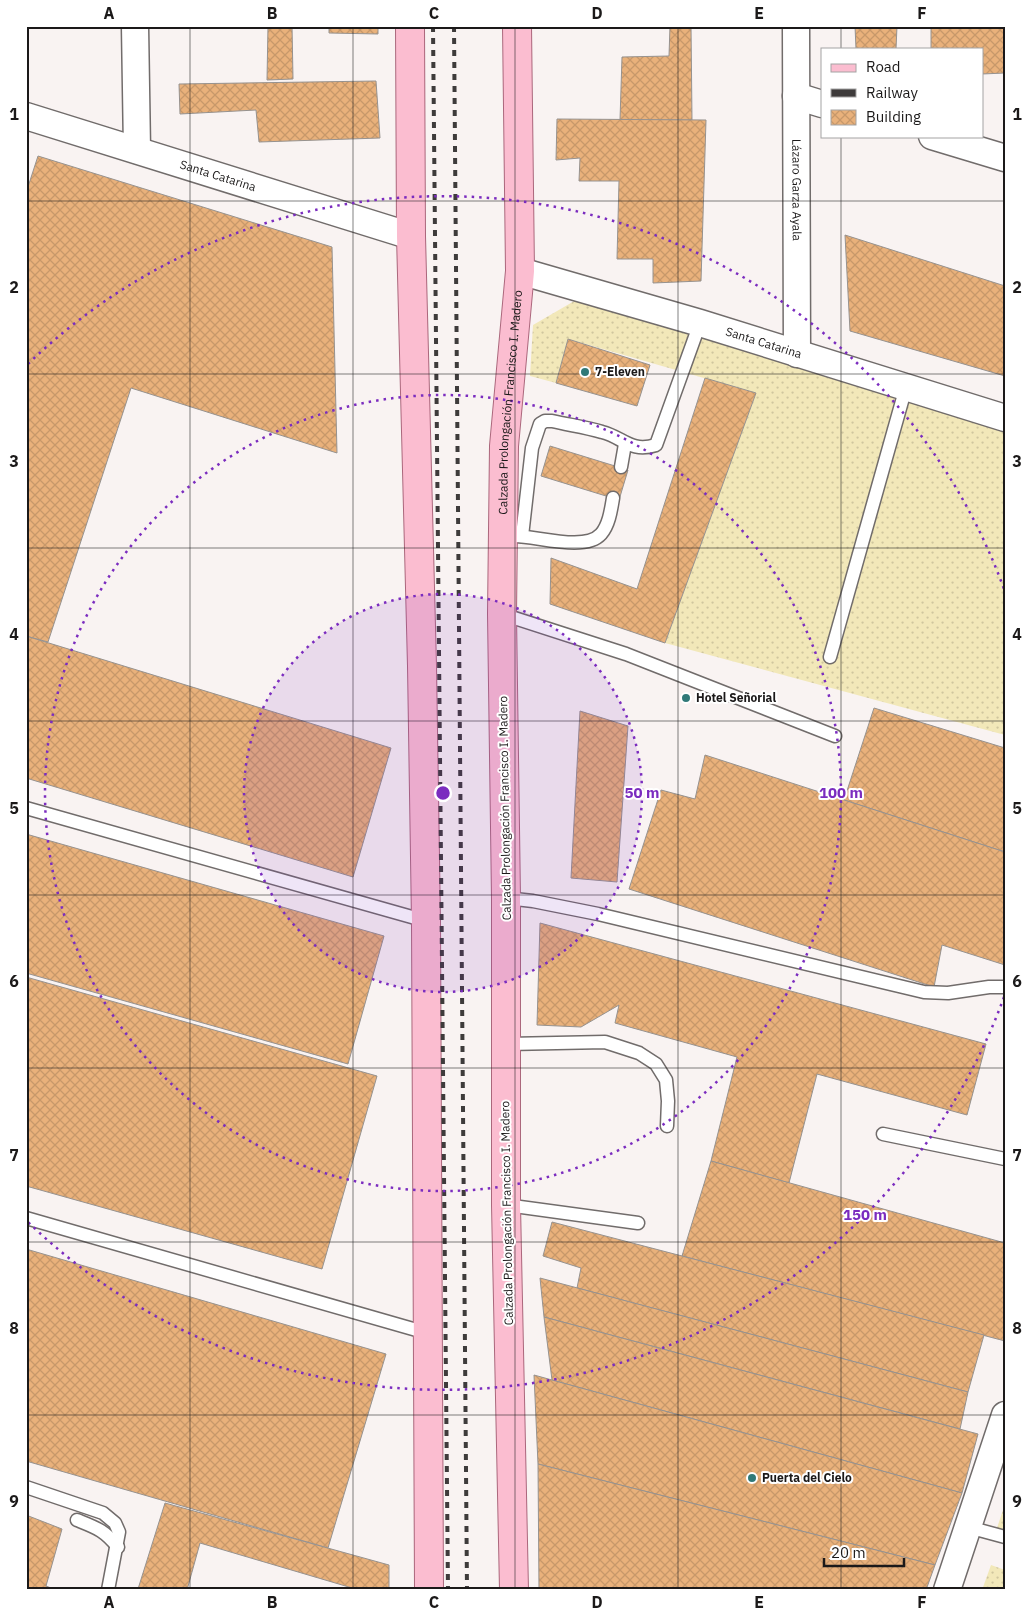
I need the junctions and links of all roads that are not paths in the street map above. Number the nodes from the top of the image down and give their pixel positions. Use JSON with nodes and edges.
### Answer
{"nodes":[{"id":1,"x":135,"y":26,"type":"edge"},
{"id":2,"x":410,"y":26,"type":"edge"},
{"id":3,"x":517,"y":26,"type":"edge"},
{"id":4,"x":796,"y":26,"type":"edge"},
{"id":5,"x":796,"y":96,"type":"junction"},
{"id":6,"x":821,"y":104,"type":"edge"},
{"id":7,"x":26,"y":116,"type":"edge"},
{"id":8,"x":939,"y":138,"type":"edge"},
{"id":9,"x":137,"y":150,"type":"junction"},
{"id":10,"x":1005,"y":158,"type":"edge"},
{"id":11,"x":411,"y":236,"type":"junction"},
{"id":12,"x":520,"y":271,"type":"junction"},
{"id":13,"x":700,"y":323,"type":"junction"},
{"id":14,"x":797,"y":354,"type":"junction"},
{"id":15,"x":906,"y":387,"type":"junction"},
{"id":16,"x":1005,"y":418,"type":"edge"},
{"id":17,"x":625,"y":444,"type":"junction"},
{"id":18,"x":518,"y":447,"type":"junction"},
{"id":19,"x":621,"y":467,"type":"dead end"},
{"id":20,"x":613,"y":498,"type":"dead end"},
{"id":21,"x":512,"y":536,"type":"junction"},
{"id":22,"x":502,"y":614,"type":"junction"},
{"id":23,"x":830,"y":657,"type":"dead end"},
{"id":24,"x":836,"y":736,"type":"dead end"},
{"id":25,"x":26,"y":808,"type":"edge"},
{"id":26,"x":506,"y":898,"type":"junction"},
{"id":27,"x":426,"y":921,"type":"junction"},
{"id":28,"x":1005,"y":987,"type":"edge"},
{"id":29,"x":506,"y":1044,"type":"junction"},
{"id":30,"x":667,"y":1126,"type":"dead end"},
{"id":31,"x":883,"y":1134,"type":"dead end"},
{"id":32,"x":1005,"y":1159,"type":"edge"},
{"id":33,"x":506,"y":1205,"type":"junction"},
{"id":34,"x":26,"y":1218,"type":"edge"},
{"id":35,"x":638,"y":1223,"type":"dead end"},
{"id":36,"x":427,"y":1333,"type":"junction"},
{"id":37,"x":1005,"y":1415,"type":"edge"},
{"id":38,"x":26,"y":1487,"type":"edge"},
{"id":39,"x":77,"y":1520,"type":"dead end"},
{"id":40,"x":968,"y":1527,"type":"junction"},
{"id":41,"x":1005,"y":1537,"type":"edge"},
{"id":42,"x":118,"y":1547,"type":"junction"},
{"id":43,"x":108,"y":1590,"type":"edge"},
{"id":44,"x":429,"y":1590,"type":"edge"},
{"id":45,"x":514,"y":1590,"type":"edge"},
{"id":46,"x":947,"y":1590,"type":"edge"}],
"edges":[{"from":1,"to":9,"type":"street"},
{"from":2,"to":11,"type":"main road"},
{"from":3,"to":12,"type":"main road","name":"Calzada Prolongación Francisco I. Madero"},
{"from":4,"to":5,"type":"street","name":"Lázaro Garza Ayala"},
{"from":5,"to":6,"type":"street"},
{"from":5,"to":14,"type":"street","name":"Lázaro Garza Ayala"},
{"from":7,"to":9,"type":"street","name":"Santa Catarina"},
{"from":8,"to":10,"type":"street"},
{"from":9,"to":11,"type":"street","name":"Santa Catarina"},
{"from":11,"to":27,"type":"main road"},
{"from":12,"to":13,"type":"street","name":"Santa Catarina"},
{"from":12,"to":18,"type":"main road","name":"Calzada Prolongación Francisco I. Madero"},
{"from":13,"to":14,"type":"street","name":"Santa Catarina"},
{"from":13,"to":17,"type":"lane"},
{"from":14,"to":15,"type":"street","name":"Santa Catarina"},
{"from":15,"to":16,"type":"street","name":"Santa Catarina"},
{"from":15,"to":23,"type":"lane"},
{"from":17,"to":18,"type":"lane"},
{"from":17,"to":19,"type":"lane"},
{"from":18,"to":21,"type":"main road","name":"Calzada Prolongación Francisco I. Madero"},
{"from":20,"to":21,"type":"lane"},
{"from":21,"to":22,"type":"main road","name":"Calzada Prolongación Francisco I. Madero"},
{"from":22,"to":24,"type":"lane"},
{"from":22,"to":26,"type":"main road","name":"Calzada Prolongación Francisco I. Madero"},
{"from":25,"to":27,"type":"lane"},
{"from":26,"to":28,"type":"lane"},
{"from":26,"to":29,"type":"main road","name":"Calzada Prolongación Francisco I. Madero"},
{"from":27,"to":36,"type":"main road"},
{"from":29,"to":30,"type":"lane"},
{"from":29,"to":33,"type":"main road","name":"Calzada Prolongación Francisco I. Madero"},
{"from":31,"to":32,"type":"lane"},
{"from":33,"to":35,"type":"lane"},
{"from":33,"to":45,"type":"main road","name":"Calzada Prolongación Francisco I. Madero"},
{"from":34,"to":36,"type":"lane"},
{"from":36,"to":44,"type":"main road"},
{"from":37,"to":40,"type":"street"},
{"from":38,"to":42,"type":"lane"},
{"from":39,"to":42,"type":"lane"},
{"from":40,"to":41,"type":"lane"},
{"from":40,"to":46,"type":"street"},
{"from":42,"to":43,"type":"lane"}]}
